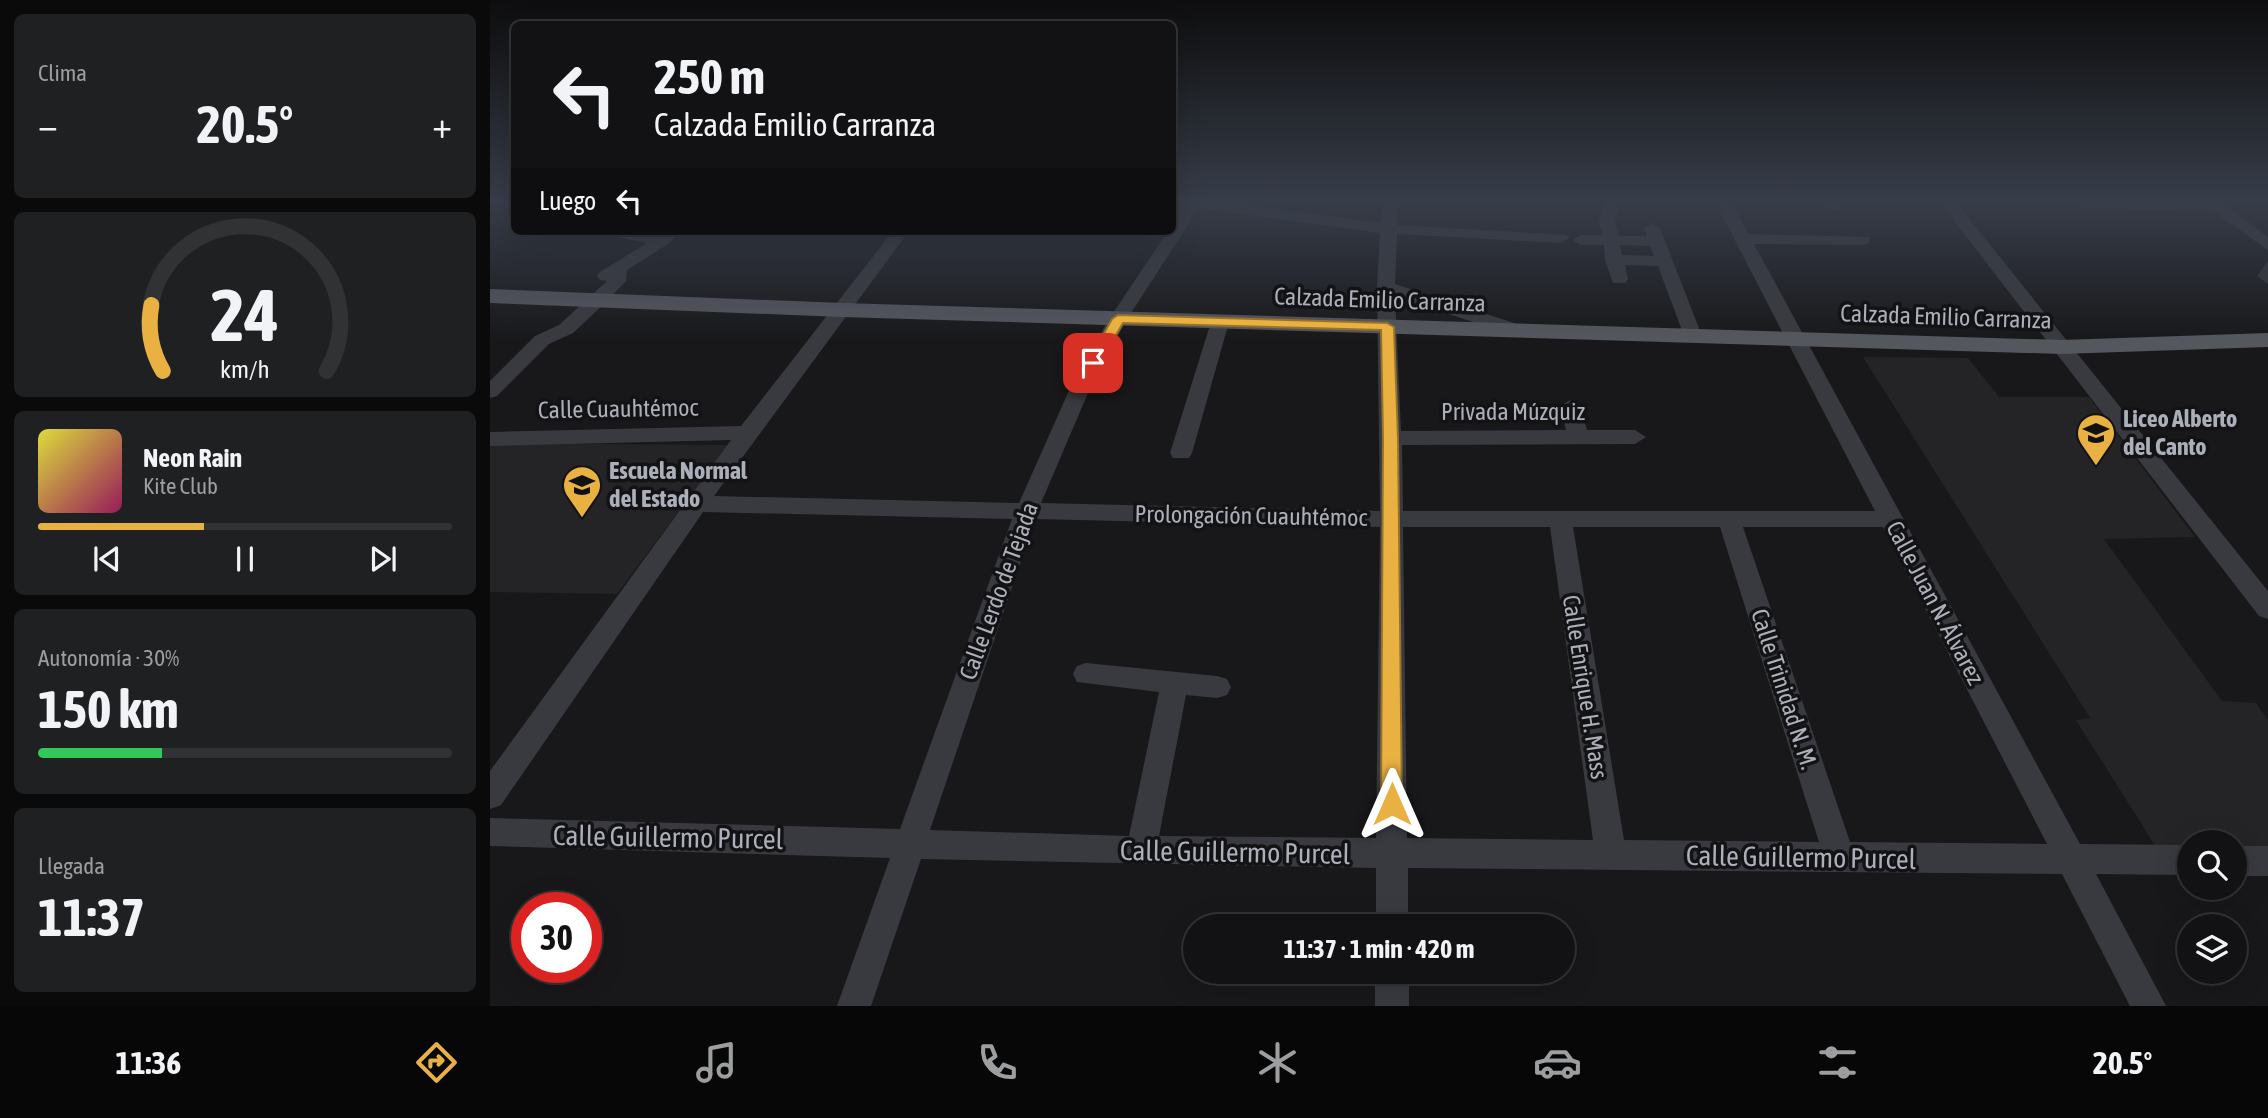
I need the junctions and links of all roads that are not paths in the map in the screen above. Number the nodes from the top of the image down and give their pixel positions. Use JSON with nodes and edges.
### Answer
{"nodes":[{"id":1,"x":651,"y":247,"type":"edge"},
{"id":2,"x":889,"y":247,"type":"edge"},
{"id":3,"x":1165,"y":247,"type":"edge"},
{"id":4,"x":1387,"y":247,"type":"edge"},
{"id":5,"x":1610,"y":247,"type":"edge"},
{"id":6,"x":1659,"y":247,"type":"edge"},
{"id":7,"x":1747,"y":247,"type":"edge"},
{"id":8,"x":1983,"y":247,"type":"edge"},
{"id":9,"x":1613,"y":260,"type":"junction"},
{"id":10,"x":1664,"y":261,"type":"junction"},
{"id":11,"x":1619,"y":279,"type":"dead end"},
{"id":12,"x":1386,"y":287,"type":"junction"},
{"id":13,"x":490,"y":296,"type":"edge"},
{"id":14,"x":589,"y":299,"type":"junction"},
{"id":15,"x":842,"y":310,"type":"junction"},
{"id":16,"x":1118,"y":319,"type":"junction"},
{"id":17,"x":1220,"y":322,"type":"junction"},
{"id":18,"x":1387,"y":327,"type":"junction"},
{"id":19,"x":1516,"y":330,"type":"junction"},
{"id":20,"x":1693,"y":336,"type":"junction"},
{"id":21,"x":1797,"y":340,"type":"junction"},
{"id":22,"x":2268,"y":340,"type":"edge"},
{"id":23,"x":2061,"y":347,"type":"junction"},
{"id":24,"x":490,"y":392,"type":"edge"},
{"id":25,"x":1570,"y":406,"type":"dead end"},
{"id":26,"x":747,"y":433,"type":"junction"},
{"id":27,"x":1635,"y":437,"type":"dead end"},
{"id":28,"x":1391,"y":438,"type":"junction"},
{"id":29,"x":1579,"y":438,"type":"junction"},
{"id":30,"x":490,"y":439,"type":"edge"},
{"id":31,"x":1181,"y":453,"type":"dead end"},
{"id":32,"x":696,"y":504,"type":"junction"},
{"id":33,"x":1026,"y":512,"type":"junction"},
{"id":34,"x":1390,"y":519,"type":"junction"},
{"id":35,"x":1560,"y":519,"type":"junction"},
{"id":36,"x":1891,"y":519,"type":"junction"},
{"id":37,"x":1729,"y":520,"type":"junction"},
{"id":38,"x":2268,"y":608,"type":"edge"},
{"id":39,"x":1086,"y":674,"type":"dead end"},
{"id":40,"x":1175,"y":682,"type":"junction"},
{"id":41,"x":1217,"y":687,"type":"dead end"},
{"id":42,"x":490,"y":795,"type":"edge"},
{"id":43,"x":490,"y":832,"type":"edge"},
{"id":44,"x":910,"y":843,"type":"junction"},
{"id":45,"x":1141,"y":851,"type":"junction"},
{"id":46,"x":1392,"y":854,"type":"junction"},
{"id":47,"x":1611,"y":855,"type":"junction"},
{"id":48,"x":1839,"y":858,"type":"junction"},
{"id":49,"x":2072,"y":860,"type":"junction"},
{"id":50,"x":2177,"y":860,"type":"edge"},
{"id":51,"x":2247,"y":861,"type":"edge"},
{"id":52,"x":2268,"y":861,"type":"edge"},
{"id":53,"x":1392,"y":914,"type":"edge"},
{"id":54,"x":1392,"y":984,"type":"edge"},
{"id":55,"x":853,"y":1006,"type":"edge"},
{"id":56,"x":1392,"y":1006,"type":"edge"},
{"id":57,"x":2149,"y":1006,"type":"edge"}],
"edges":[{"from":1,"to":14,"type":"street"},
{"from":2,"to":15,"type":"street"},
{"from":3,"to":16,"type":"street","name":"Calle Lerdo de Tejada"},
{"from":4,"to":12,"type":"street"},
{"from":5,"to":9,"type":"street"},
{"from":6,"to":10,"type":"street"},
{"from":7,"to":21,"type":"street","name":"Calle Juan N. Álvarez"},
{"from":8,"to":23,"type":"street"},
{"from":9,"to":10,"type":"street"},
{"from":9,"to":11,"type":"street"},
{"from":10,"to":20,"type":"street"},
{"from":12,"to":18,"type":"street"},
{"from":12,"to":19,"type":"street"},
{"from":13,"to":14,"type":"main road","name":"Calzada Emilio Carranza"},
{"from":14,"to":15,"type":"main road","name":"Calzada Emilio Carranza"},
{"from":14,"to":24,"type":"street"},
{"from":15,"to":16,"type":"main road","name":"Calzada Emilio Carranza"},
{"from":15,"to":26,"type":"street"},
{"from":16,"to":17,"type":"main road","name":"Calzada Emilio Carranza"},
{"from":16,"to":33,"type":"street","name":"Calle Lerdo de Tejada"},
{"from":17,"to":18,"type":"main road","name":"Calzada Emilio Carranza"},
{"from":17,"to":31,"type":"street"},
{"from":18,"to":19,"type":"main road","name":"Calzada Emilio Carranza"},
{"from":18,"to":28,"type":"street"},
{"from":19,"to":20,"type":"main road","name":"Calzada Emilio Carranza"},
{"from":20,"to":21,"type":"main road","name":"Calzada Emilio Carranza"},
{"from":21,"to":23,"type":"main road","name":"Calzada Emilio Carranza"},
{"from":21,"to":36,"type":"street","name":"Calle Juan N. Álvarez"},
{"from":22,"to":23,"type":"main road","name":"Calzada Emilio Carranza"},
{"from":23,"to":38,"type":"street"},
{"from":25,"to":29,"type":"street"},
{"from":26,"to":30,"type":"street","name":"Calle Cuauhtémoc"},
{"from":26,"to":32,"type":"street"},
{"from":27,"to":29,"type":"street","name":"Privada Múzquiz"},
{"from":28,"to":29,"type":"street","name":"Privada Múzquiz"},
{"from":28,"to":34,"type":"street"},
{"from":32,"to":33,"type":"street","name":"Prolongación Cuauhtémoc"},
{"from":32,"to":42,"type":"street"},
{"from":33,"to":34,"type":"street","name":"Prolongación Cuauhtémoc"},
{"from":33,"to":44,"type":"street","name":"Calle Lerdo de Tejada"},
{"from":34,"to":35,"type":"street","name":"Prolongación Cuauhtémoc"},
{"from":34,"to":46,"type":"street"},
{"from":35,"to":37,"type":"street","name":"Prolongación Cuauhtémoc"},
{"from":35,"to":47,"type":"street","name":"Calle Enrique H. Mass"},
{"from":36,"to":37,"type":"street","name":"Prolongación Cuauhtémoc"},
{"from":36,"to":49,"type":"street","name":"Calle Juan N. Álvarez"},
{"from":37,"to":48,"type":"street","name":"Calle Trinidad N. M."},
{"from":39,"to":40,"type":"street"},
{"from":40,"to":41,"type":"street"},
{"from":40,"to":45,"type":"street"},
{"from":43,"to":44,"type":"street","name":"Calle Guillermo Purcel"},
{"from":44,"to":45,"type":"street","name":"Calle Guillermo Purcel"},
{"from":44,"to":55,"type":"street","name":"Calle Lerdo de Tejada"},
{"from":45,"to":46,"type":"street","name":"Calle Guillermo Purcel"},
{"from":46,"to":47,"type":"street","name":"Calle Guillermo Purcel"},
{"from":46,"to":53,"type":"street"},
{"from":47,"to":48,"type":"street","name":"Calle Guillermo Purcel"},
{"from":48,"to":49,"type":"street","name":"Calle Guillermo Purcel"},
{"from":49,"to":50,"type":"street","name":"Calle Guillermo Purcel"},
{"from":49,"to":57,"type":"street","name":"Calle Juan N. Álvarez"},
{"from":51,"to":52,"type":"street"},
{"from":54,"to":56,"type":"street"}]}
